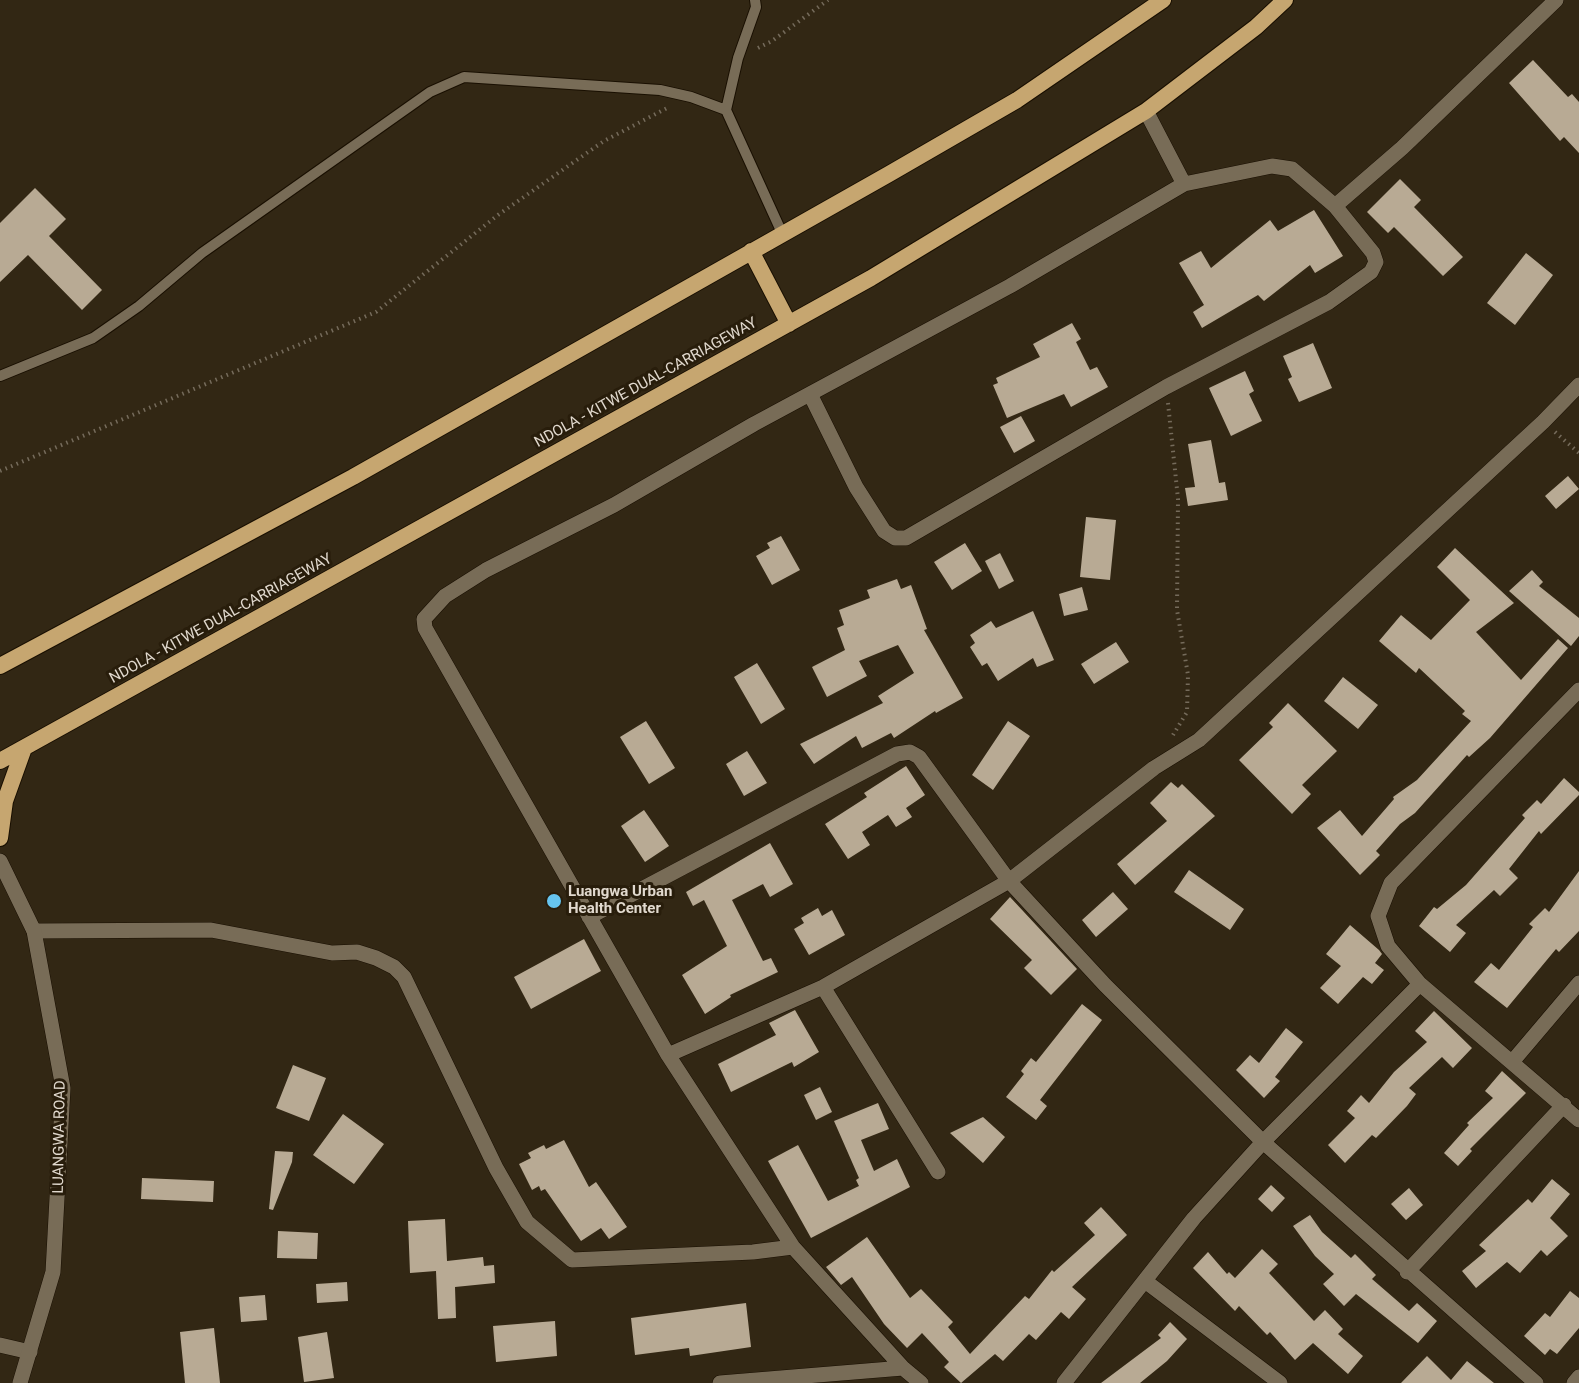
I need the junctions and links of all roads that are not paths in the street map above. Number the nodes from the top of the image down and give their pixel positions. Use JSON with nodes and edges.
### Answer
{"nodes":[{"id":1,"x":755,"y":0,"type":"edge"},
{"id":2,"x":1163,"y":0,"type":"edge"},
{"id":3,"x":1285,"y":0,"type":"edge"},
{"id":4,"x":1556,"y":0,"type":"edge"},
{"id":5,"x":726,"y":110,"type":"junction"},
{"id":6,"x":1146,"y":111,"type":"junction"},
{"id":7,"x":1184,"y":184,"type":"junction"},
{"id":8,"x":1335,"y":206,"type":"junction"},
{"id":9,"x":782,"y":233,"type":"junction"},
{"id":10,"x":751,"y":251,"type":"junction"},
{"id":11,"x":789,"y":324,"type":"junction"},
{"id":12,"x":0,"y":376,"type":"edge"},
{"id":13,"x":1579,"y":385,"type":"edge"},
{"id":14,"x":810,"y":394,"type":"junction"},
{"id":15,"x":0,"y":666,"type":"edge"},
{"id":16,"x":1579,"y":690,"type":"edge"},
{"id":17,"x":24,"y":748,"type":"junction"},
{"id":18,"x":0,"y":761,"type":"edge"},
{"id":19,"x":0,"y":838,"type":"edge"},
{"id":20,"x":0,"y":861,"type":"edge"},
{"id":21,"x":1009,"y":881,"type":"junction"},
{"id":22,"x":589,"y":916,"type":"junction"},
{"id":23,"x":34,"y":931,"type":"junction"},
{"id":24,"x":1579,"y":983,"type":"edge"},
{"id":25,"x":1420,"y":984,"type":"junction"},
{"id":26,"x":823,"y":987,"type":"junction"},
{"id":27,"x":668,"y":1055,"type":"junction"},
{"id":28,"x":1512,"y":1062,"type":"junction"},
{"id":29,"x":1564,"y":1105,"type":"junction"},
{"id":30,"x":1579,"y":1120,"type":"edge"},
{"id":31,"x":1263,"y":1143,"type":"junction"},
{"id":32,"x":938,"y":1172,"type":"dead end"},
{"id":33,"x":793,"y":1247,"type":"junction"},
{"id":34,"x":1407,"y":1272,"type":"junction"},
{"id":35,"x":1145,"y":1281,"type":"junction"},
{"id":36,"x":0,"y":1346,"type":"edge"},
{"id":37,"x":30,"y":1352,"type":"junction"},
{"id":38,"x":903,"y":1368,"type":"junction"},
{"id":39,"x":1579,"y":1377,"type":"edge"},
{"id":40,"x":920,"y":1382,"type":"edge"},
{"id":41,"x":20,"y":1383,"type":"edge"},
{"id":42,"x":720,"y":1383,"type":"edge"},
{"id":43,"x":1064,"y":1383,"type":"edge"},
{"id":44,"x":1280,"y":1383,"type":"edge"},
{"id":45,"x":1536,"y":1383,"type":"edge"},
{"id":46,"x":1574,"y":1383,"type":"edge"}],
"edges":[{"from":1,"to":5,"type":"lane"},
{"from":2,"to":9,"type":"highway"},
{"from":3,"to":6,"type":"highway","name":"NDOLA - KITWE DUAL-CARRIAGEWAY"},
{"from":4,"to":8,"type":"street"},
{"from":5,"to":9,"type":"lane"},
{"from":5,"to":12,"type":"lane"},
{"from":6,"to":7,"type":"street"},
{"from":6,"to":11,"type":"highway","name":"NDOLA - KITWE DUAL-CARRIAGEWAY"},
{"from":7,"to":8,"type":"street"},
{"from":7,"to":14,"type":"street"},
{"from":8,"to":14,"type":"street"},
{"from":9,"to":10,"type":"highway"},
{"from":10,"to":11,"type":"highway"},
{"from":10,"to":15,"type":"highway"},
{"from":11,"to":17,"type":"highway","name":"NDOLA - KITWE DUAL-CARRIAGEWAY"},
{"from":13,"to":21,"type":"street"},
{"from":14,"to":22,"type":"street"},
{"from":16,"to":25,"type":"street"},
{"from":17,"to":18,"type":"highway","name":"NDOLA - KITWE DUAL-CARRIAGEWAY"},
{"from":17,"to":19,"type":"highway"},
{"from":20,"to":23,"type":"street","name":"LUANGWA ROAD"},
{"from":21,"to":22,"type":"street"},
{"from":21,"to":26,"type":"street"},
{"from":21,"to":31,"type":"street"},
{"from":22,"to":27,"type":"street"},
{"from":23,"to":33,"type":"street"},
{"from":23,"to":37,"type":"street","name":"LUANGWA ROAD"},
{"from":24,"to":28,"type":"street"},
{"from":25,"to":28,"type":"street"},
{"from":25,"to":31,"type":"street"},
{"from":26,"to":27,"type":"street"},
{"from":26,"to":32,"type":"street"},
{"from":27,"to":33,"type":"street"},
{"from":28,"to":29,"type":"street"},
{"from":29,"to":30,"type":"street"},
{"from":29,"to":34,"type":"street"},
{"from":31,"to":34,"type":"street"},
{"from":31,"to":35,"type":"street"},
{"from":33,"to":38,"type":"street"},
{"from":34,"to":45,"type":"street"},
{"from":35,"to":43,"type":"street"},
{"from":35,"to":44,"type":"street"},
{"from":36,"to":37,"type":"street"},
{"from":37,"to":41,"type":"street","name":"LUANGWA ROAD"},
{"from":38,"to":40,"type":"street"},
{"from":38,"to":42,"type":"street"},
{"from":39,"to":46,"type":"street"}]}
